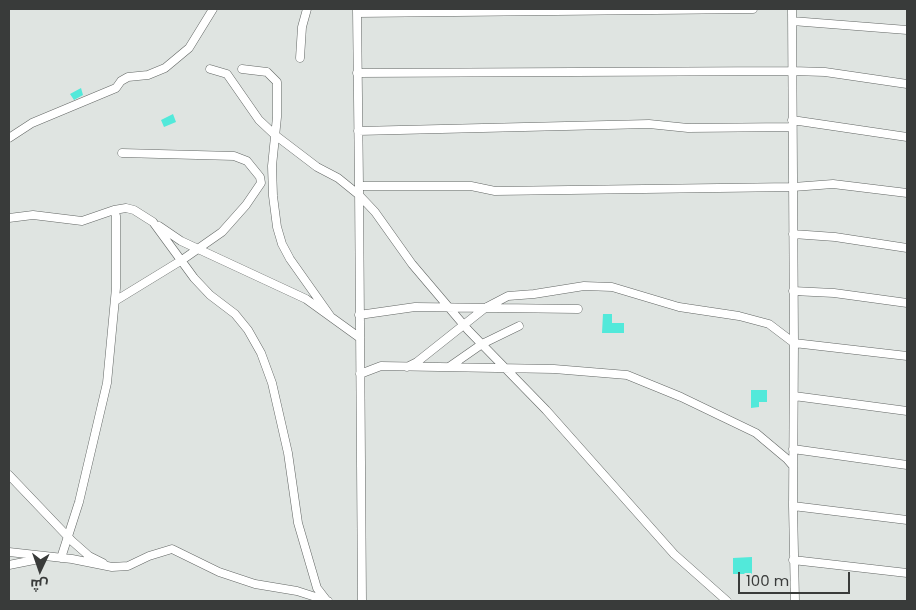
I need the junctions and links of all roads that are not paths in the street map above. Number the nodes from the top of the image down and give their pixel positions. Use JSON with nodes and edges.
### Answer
{"nodes":[{"id":1,"x":208,"y":9,"type":"edge"},
{"id":2,"x":213,"y":9,"type":"edge"},
{"id":3,"x":307,"y":9,"type":"edge"},
{"id":4,"x":753,"y":9,"type":"edge"},
{"id":5,"x":792,"y":9,"type":"edge"},
{"id":6,"x":357,"y":11,"type":"edge"},
{"id":7,"x":792,"y":21,"type":"junction"},
{"id":8,"x":206,"y":22,"type":"junction"},
{"id":9,"x":907,"y":30,"type":"edge"},
{"id":10,"x":300,"y":58,"type":"dead end"},
{"id":11,"x":210,"y":69,"type":"dead end"},
{"id":12,"x":242,"y":69,"type":"dead end"},
{"id":13,"x":792,"y":71,"type":"junction"},
{"id":14,"x":357,"y":73,"type":"junction"},
{"id":15,"x":907,"y":84,"type":"edge"},
{"id":16,"x":792,"y":124,"type":"junction"},
{"id":17,"x":358,"y":131,"type":"junction"},
{"id":18,"x":275,"y":135,"type":"junction"},
{"id":19,"x":907,"y":137,"type":"edge"},
{"id":20,"x":9,"y":139,"type":"edge"},
{"id":21,"x":122,"y":153,"type":"dead end"},
{"id":22,"x":792,"y":187,"type":"junction"},
{"id":23,"x":359,"y":190,"type":"junction"},
{"id":24,"x":907,"y":193,"type":"edge"},
{"id":25,"x":114,"y":210,"type":"junction"},
{"id":26,"x":9,"y":218,"type":"edge"},
{"id":27,"x":153,"y":222,"type":"junction"},
{"id":28,"x":793,"y":234,"type":"junction"},
{"id":29,"x":199,"y":248,"type":"junction"},
{"id":30,"x":907,"y":248,"type":"edge"},
{"id":31,"x":182,"y":260,"type":"junction"},
{"id":32,"x":793,"y":290,"type":"junction"},
{"id":33,"x":115,"y":301,"type":"junction"},
{"id":34,"x":907,"y":303,"type":"edge"},
{"id":35,"x":449,"y":308,"type":"junction"},
{"id":36,"x":485,"y":308,"type":"junction"},
{"id":37,"x":578,"y":309,"type":"dead end"},
{"id":38,"x":359,"y":315,"type":"junction"},
{"id":39,"x":331,"y":318,"type":"junction"},
{"id":40,"x":463,"y":324,"type":"junction"},
{"id":41,"x":519,"y":326,"type":"dead end"},
{"id":42,"x":360,"y":338,"type":"junction"},
{"id":43,"x":482,"y":344,"type":"junction"},
{"id":44,"x":794,"y":344,"type":"junction"},
{"id":45,"x":907,"y":356,"type":"edge"},
{"id":46,"x":407,"y":366,"type":"junction"},
{"id":47,"x":449,"y":367,"type":"junction"},
{"id":48,"x":506,"y":368,"type":"junction"},
{"id":49,"x":360,"y":374,"type":"junction"},
{"id":50,"x":794,"y":396,"type":"junction"},
{"id":51,"x":907,"y":411,"type":"edge"},
{"id":52,"x":793,"y":449,"type":"junction"},
{"id":53,"x":907,"y":465,"type":"edge"},
{"id":54,"x":793,"y":466,"type":"junction"},
{"id":55,"x":9,"y":475,"type":"edge"},
{"id":56,"x":793,"y":506,"type":"junction"},
{"id":57,"x":907,"y":520,"type":"edge"},
{"id":58,"x":68,"y":537,"type":"junction"},
{"id":59,"x":9,"y":552,"type":"edge"},
{"id":60,"x":49,"y":557,"type":"junction"},
{"id":61,"x":61,"y":558,"type":"junction"},
{"id":62,"x":794,"y":560,"type":"junction"},
{"id":63,"x":9,"y":565,"type":"edge"},
{"id":64,"x":112,"y":567,"type":"junction"},
{"id":65,"x":907,"y":573,"type":"edge"},
{"id":66,"x":328,"y":601,"type":"edge"},
{"id":67,"x":362,"y":601,"type":"edge"},
{"id":68,"x":727,"y":601,"type":"edge"},
{"id":69,"x":795,"y":601,"type":"edge"}],
"edges":[{"from":1,"to":8,"type":"street"},
{"from":2,"to":8,"type":"street"},
{"from":3,"to":10,"type":"street"},
{"from":4,"to":6,"type":"street"},
{"from":5,"to":7,"type":"street"},
{"from":6,"to":14,"type":"street"},
{"from":7,"to":9,"type":"street"},
{"from":7,"to":13,"type":"street"},
{"from":8,"to":20,"type":"street"},
{"from":11,"to":18,"type":"street"},
{"from":12,"to":18,"type":"street"},
{"from":13,"to":14,"type":"street"},
{"from":13,"to":15,"type":"street"},
{"from":13,"to":16,"type":"street"},
{"from":14,"to":17,"type":"street"},
{"from":16,"to":17,"type":"street"},
{"from":16,"to":19,"type":"street"},
{"from":16,"to":22,"type":"street"},
{"from":17,"to":23,"type":"street"},
{"from":18,"to":23,"type":"street"},
{"from":18,"to":39,"type":"street"},
{"from":21,"to":29,"type":"street"},
{"from":22,"to":23,"type":"street"},
{"from":22,"to":24,"type":"street"},
{"from":22,"to":28,"type":"street"},
{"from":23,"to":35,"type":"street"},
{"from":23,"to":38,"type":"street"},
{"from":25,"to":26,"type":"street"},
{"from":25,"to":27,"type":"street"},
{"from":25,"to":33,"type":"street"},
{"from":27,"to":29,"type":"street"},
{"from":27,"to":31,"type":"street"},
{"from":28,"to":30,"type":"street"},
{"from":28,"to":32,"type":"street"},
{"from":29,"to":31,"type":"street"},
{"from":29,"to":39,"type":"street"},
{"from":31,"to":33,"type":"street"},
{"from":31,"to":66,"type":"street"},
{"from":32,"to":34,"type":"street"},
{"from":32,"to":44,"type":"street"},
{"from":33,"to":58,"type":"street"},
{"from":35,"to":36,"type":"street"},
{"from":35,"to":38,"type":"street"},
{"from":35,"to":40,"type":"street"},
{"from":36,"to":37,"type":"street"},
{"from":36,"to":40,"type":"street"},
{"from":36,"to":44,"type":"street"},
{"from":38,"to":42,"type":"street"},
{"from":39,"to":42,"type":"street"},
{"from":40,"to":43,"type":"street"},
{"from":40,"to":46,"type":"street"},
{"from":41,"to":43,"type":"street"},
{"from":42,"to":49,"type":"street"},
{"from":43,"to":47,"type":"street"},
{"from":43,"to":48,"type":"street"},
{"from":44,"to":45,"type":"street"},
{"from":44,"to":50,"type":"street"},
{"from":46,"to":47,"type":"street"},
{"from":46,"to":49,"type":"street"},
{"from":47,"to":48,"type":"street"},
{"from":48,"to":54,"type":"street"},
{"from":48,"to":68,"type":"street"},
{"from":49,"to":67,"type":"street"},
{"from":50,"to":51,"type":"street"},
{"from":50,"to":52,"type":"street"},
{"from":52,"to":53,"type":"street"},
{"from":52,"to":54,"type":"street"},
{"from":54,"to":56,"type":"street"},
{"from":55,"to":58,"type":"street"},
{"from":56,"to":57,"type":"street"},
{"from":56,"to":62,"type":"street"},
{"from":58,"to":61,"type":"street"},
{"from":58,"to":64,"type":"street"},
{"from":59,"to":60,"type":"street"},
{"from":60,"to":61,"type":"street"},
{"from":60,"to":63,"type":"street"},
{"from":61,"to":64,"type":"street"},
{"from":62,"to":65,"type":"street"},
{"from":62,"to":69,"type":"street"},
{"from":64,"to":66,"type":"street"}]}
